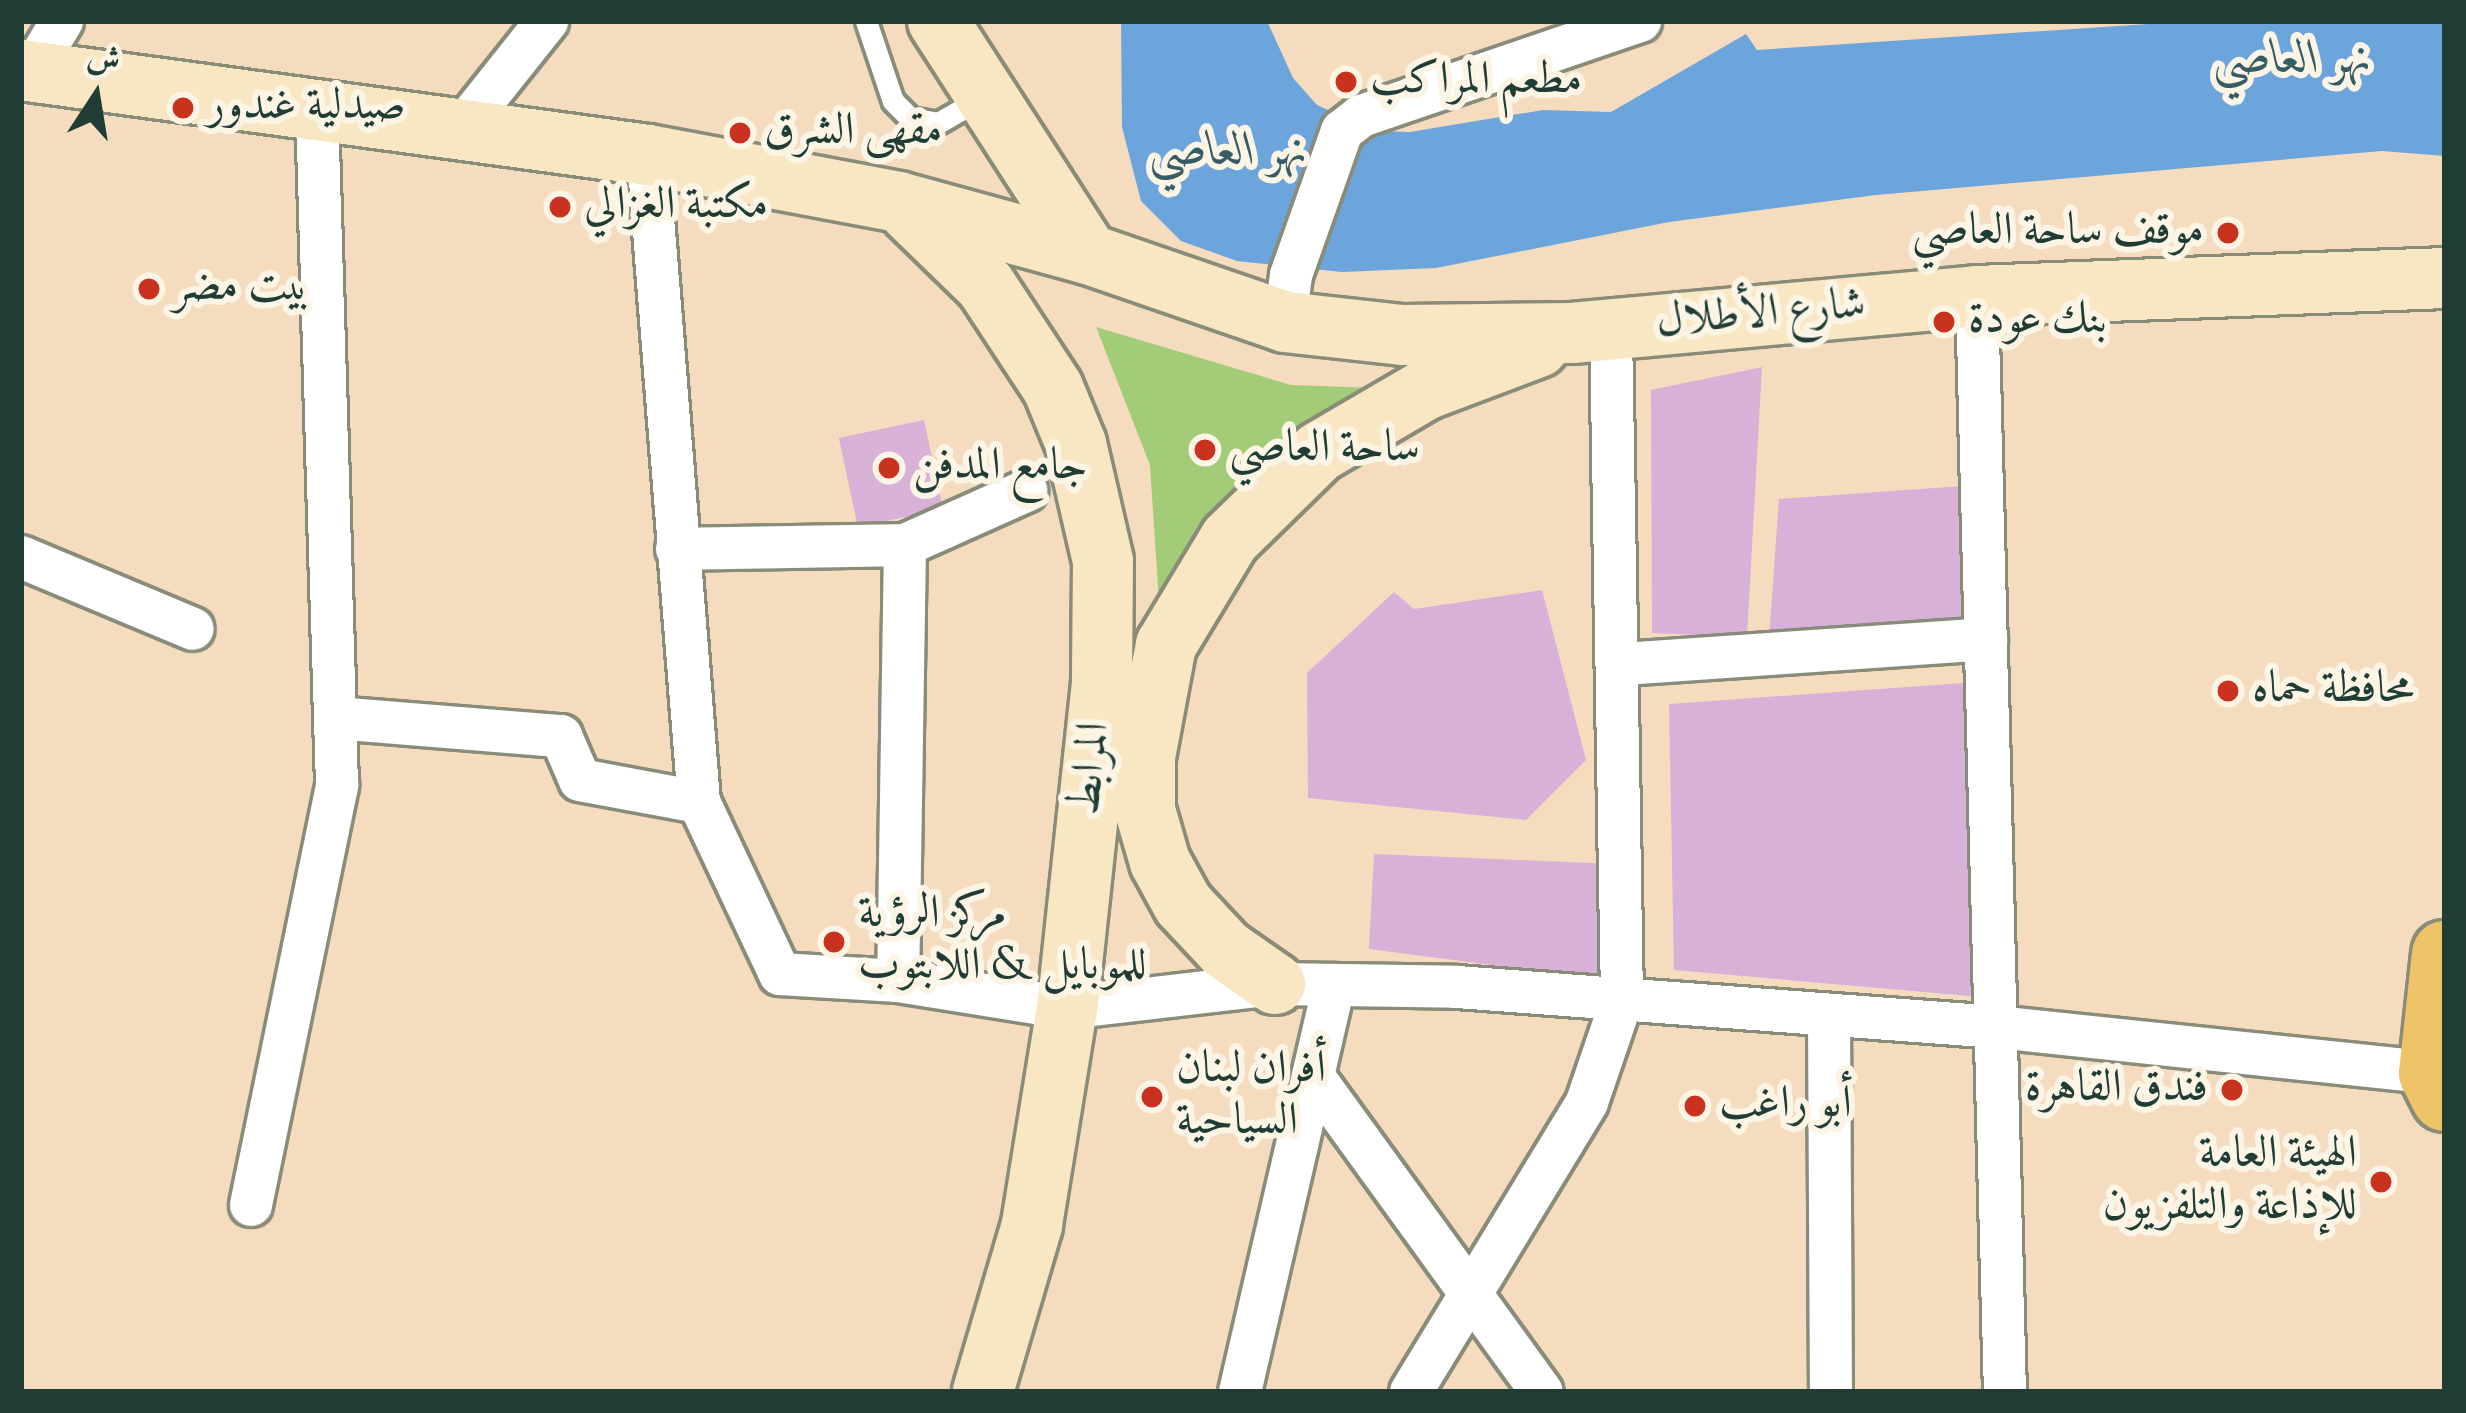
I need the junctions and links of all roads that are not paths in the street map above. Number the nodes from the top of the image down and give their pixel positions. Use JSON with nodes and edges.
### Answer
{"nodes":[{"id":1,"x":547,"y":21,"type":"edge"},
{"id":2,"x":866,"y":21,"type":"edge"},
{"id":3,"x":938,"y":21,"type":"edge"},
{"id":4,"x":1640,"y":21,"type":"edge"},
{"id":5,"x":34,"y":52,"type":"edge"},
{"id":6,"x":984,"y":97,"type":"junction"},
{"id":7,"x":317,"y":110,"type":"junction"},
{"id":8,"x":462,"y":128,"type":"junction"},
{"id":9,"x":647,"y":155,"type":"junction"},
{"id":10,"x":898,"y":202,"type":"junction"},
{"id":11,"x":1088,"y":254,"type":"junction"},
{"id":12,"x":2445,"y":278,"type":"edge"},
{"id":13,"x":1977,"y":296,"type":"junction"},
{"id":14,"x":1288,"y":299,"type":"junction"},
{"id":15,"x":1591,"y":330,"type":"junction"},
{"id":16,"x":1026,"y":491,"type":"dead end"},
{"id":17,"x":905,"y":545,"type":"junction"},
{"id":18,"x":677,"y":549,"type":"junction"},
{"id":19,"x":21,"y":557,"type":"edge"},
{"id":20,"x":193,"y":629,"type":"dead end"},
{"id":21,"x":1986,"y":639,"type":"junction"},
{"id":22,"x":1622,"y":664,"type":"junction"},
{"id":23,"x":335,"y":718,"type":"junction"},
{"id":24,"x":699,"y":802,"type":"junction"},
{"id":25,"x":2445,"y":954,"type":"edge"},
{"id":26,"x":898,"y":981,"type":"junction"},
{"id":27,"x":1275,"y":983,"type":"junction"},
{"id":28,"x":1334,"y":985,"type":"junction"},
{"id":29,"x":1622,"y":1000,"type":"junction"},
{"id":30,"x":1067,"y":1008,"type":"junction"},
{"id":31,"x":1828,"y":1017,"type":"junction"},
{"id":32,"x":1997,"y":1027,"type":"junction"},
{"id":33,"x":2441,"y":1075,"type":"edge"},
{"id":34,"x":1313,"y":1076,"type":"junction"},
{"id":35,"x":2445,"y":1151,"type":"edge"},
{"id":36,"x":251,"y":1205,"type":"dead end"},
{"id":37,"x":1472,"y":1293,"type":"junction"},
{"id":38,"x":983,"y":1392,"type":"edge"},
{"id":39,"x":1240,"y":1392,"type":"edge"},
{"id":40,"x":1411,"y":1392,"type":"edge"},
{"id":41,"x":1542,"y":1392,"type":"edge"},
{"id":42,"x":1831,"y":1392,"type":"edge"},
{"id":43,"x":2005,"y":1392,"type":"edge"}],
"edges":[{"from":1,"to":8,"type":"street"},
{"from":2,"to":6,"type":"lane"},
{"from":3,"to":6,"type":"main road"},
{"from":4,"to":14,"type":"street"},
{"from":5,"to":7,"type":"main road","name":"شارع الأطلال"},
{"from":6,"to":11,"type":"main road"},
{"from":7,"to":8,"type":"main road","name":"شارع الأطلال"},
{"from":7,"to":23,"type":"street"},
{"from":8,"to":9,"type":"main road","name":"شارع الأطلال"},
{"from":9,"to":10,"type":"main road","name":"شارع الأطلال"},
{"from":9,"to":18,"type":"street"},
{"from":10,"to":11,"type":"main road","name":"شارع الأطلال"},
{"from":10,"to":30,"type":"main road","name":"المرابط"},
{"from":11,"to":14,"type":"main road","name":"شارع الأطلال"},
{"from":12,"to":13,"type":"main road","name":"شارع الأطلال"},
{"from":13,"to":15,"type":"main road","name":"شارع الأطلال"},
{"from":13,"to":21,"type":"street"},
{"from":14,"to":15,"type":"main road","name":"شارع الأطلال"},
{"from":15,"to":22,"type":"street"},
{"from":15,"to":27,"type":"main road"},
{"from":16,"to":17,"type":"street"},
{"from":17,"to":18,"type":"street"},
{"from":17,"to":26,"type":"street"},
{"from":18,"to":24,"type":"street"},
{"from":19,"to":20,"type":"street"},
{"from":21,"to":22,"type":"street"},
{"from":21,"to":32,"type":"street"},
{"from":22,"to":29,"type":"street"},
{"from":23,"to":24,"type":"street"},
{"from":23,"to":36,"type":"street"},
{"from":24,"to":26,"type":"street"},
{"from":25,"to":33,"type":"main road"},
{"from":26,"to":30,"type":"street"},
{"from":27,"to":28,"type":"street"},
{"from":27,"to":30,"type":"street"},
{"from":28,"to":29,"type":"street"},
{"from":28,"to":34,"type":"street"},
{"from":29,"to":31,"type":"street"},
{"from":29,"to":37,"type":"street"},
{"from":30,"to":38,"type":"main road","name":"المرابط"},
{"from":31,"to":32,"type":"street"},
{"from":31,"to":42,"type":"street"},
{"from":32,"to":33,"type":"street"},
{"from":32,"to":43,"type":"street"},
{"from":33,"to":35,"type":"main road"},
{"from":34,"to":37,"type":"street"},
{"from":34,"to":39,"type":"street"},
{"from":37,"to":40,"type":"street"},
{"from":37,"to":41,"type":"street"}]}
